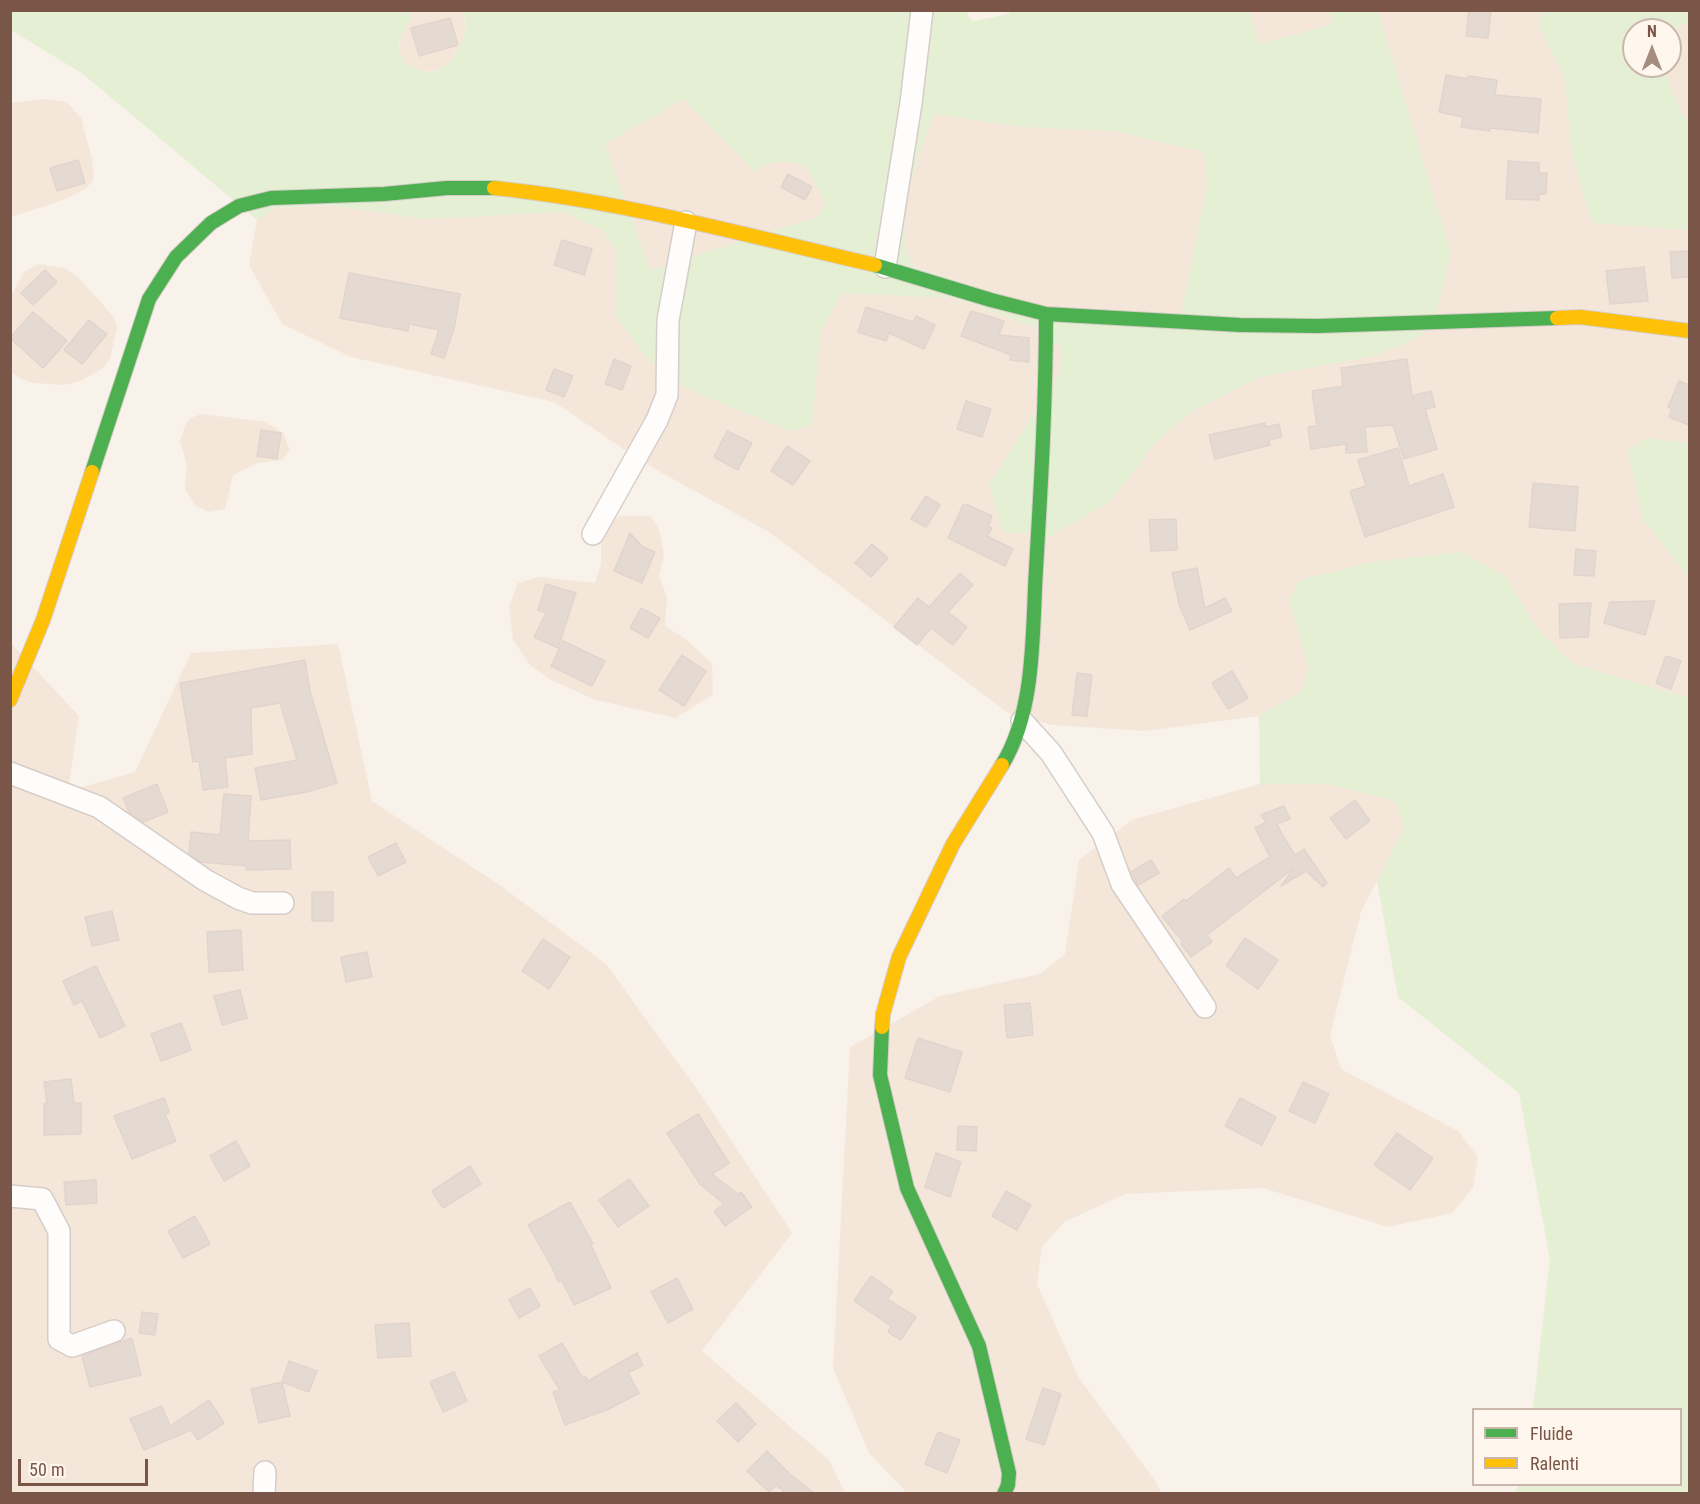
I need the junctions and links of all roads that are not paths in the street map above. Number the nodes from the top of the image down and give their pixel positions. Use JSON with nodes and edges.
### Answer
{"nodes":[{"id":1,"x":921,"y":10,"type":"edge"},
{"id":2,"x":686,"y":222,"type":"junction"},
{"id":3,"x":885,"y":267,"type":"junction"},
{"id":4,"x":1046,"y":314,"type":"junction"},
{"id":5,"x":1689,"y":331,"type":"edge"},
{"id":6,"x":593,"y":534,"type":"dead end"},
{"id":7,"x":10,"y":700,"type":"edge"},
{"id":8,"x":1022,"y":721,"type":"junction"},
{"id":9,"x":10,"y":773,"type":"edge"},
{"id":10,"x":283,"y":903,"type":"dead end"},
{"id":11,"x":1206,"y":1007,"type":"dead end"},
{"id":12,"x":10,"y":1196,"type":"edge"},
{"id":13,"x":114,"y":1331,"type":"dead end"},
{"id":14,"x":265,"y":1472,"type":"dead end"},
{"id":15,"x":264,"y":1494,"type":"edge"},
{"id":16,"x":1004,"y":1494,"type":"edge"}],
"edges":[{"from":1,"to":3,"type":"street"},
{"from":2,"to":3,"type":"street"},
{"from":2,"to":6,"type":"street"},
{"from":2,"to":7,"type":"street"},
{"from":3,"to":4,"type":"street"},
{"from":4,"to":5,"type":"street"},
{"from":4,"to":8,"type":"street"},
{"from":8,"to":11,"type":"street"},
{"from":8,"to":16,"type":"street"},
{"from":9,"to":10,"type":"street"},
{"from":12,"to":13,"type":"street"},
{"from":14,"to":15,"type":"street"}]}
